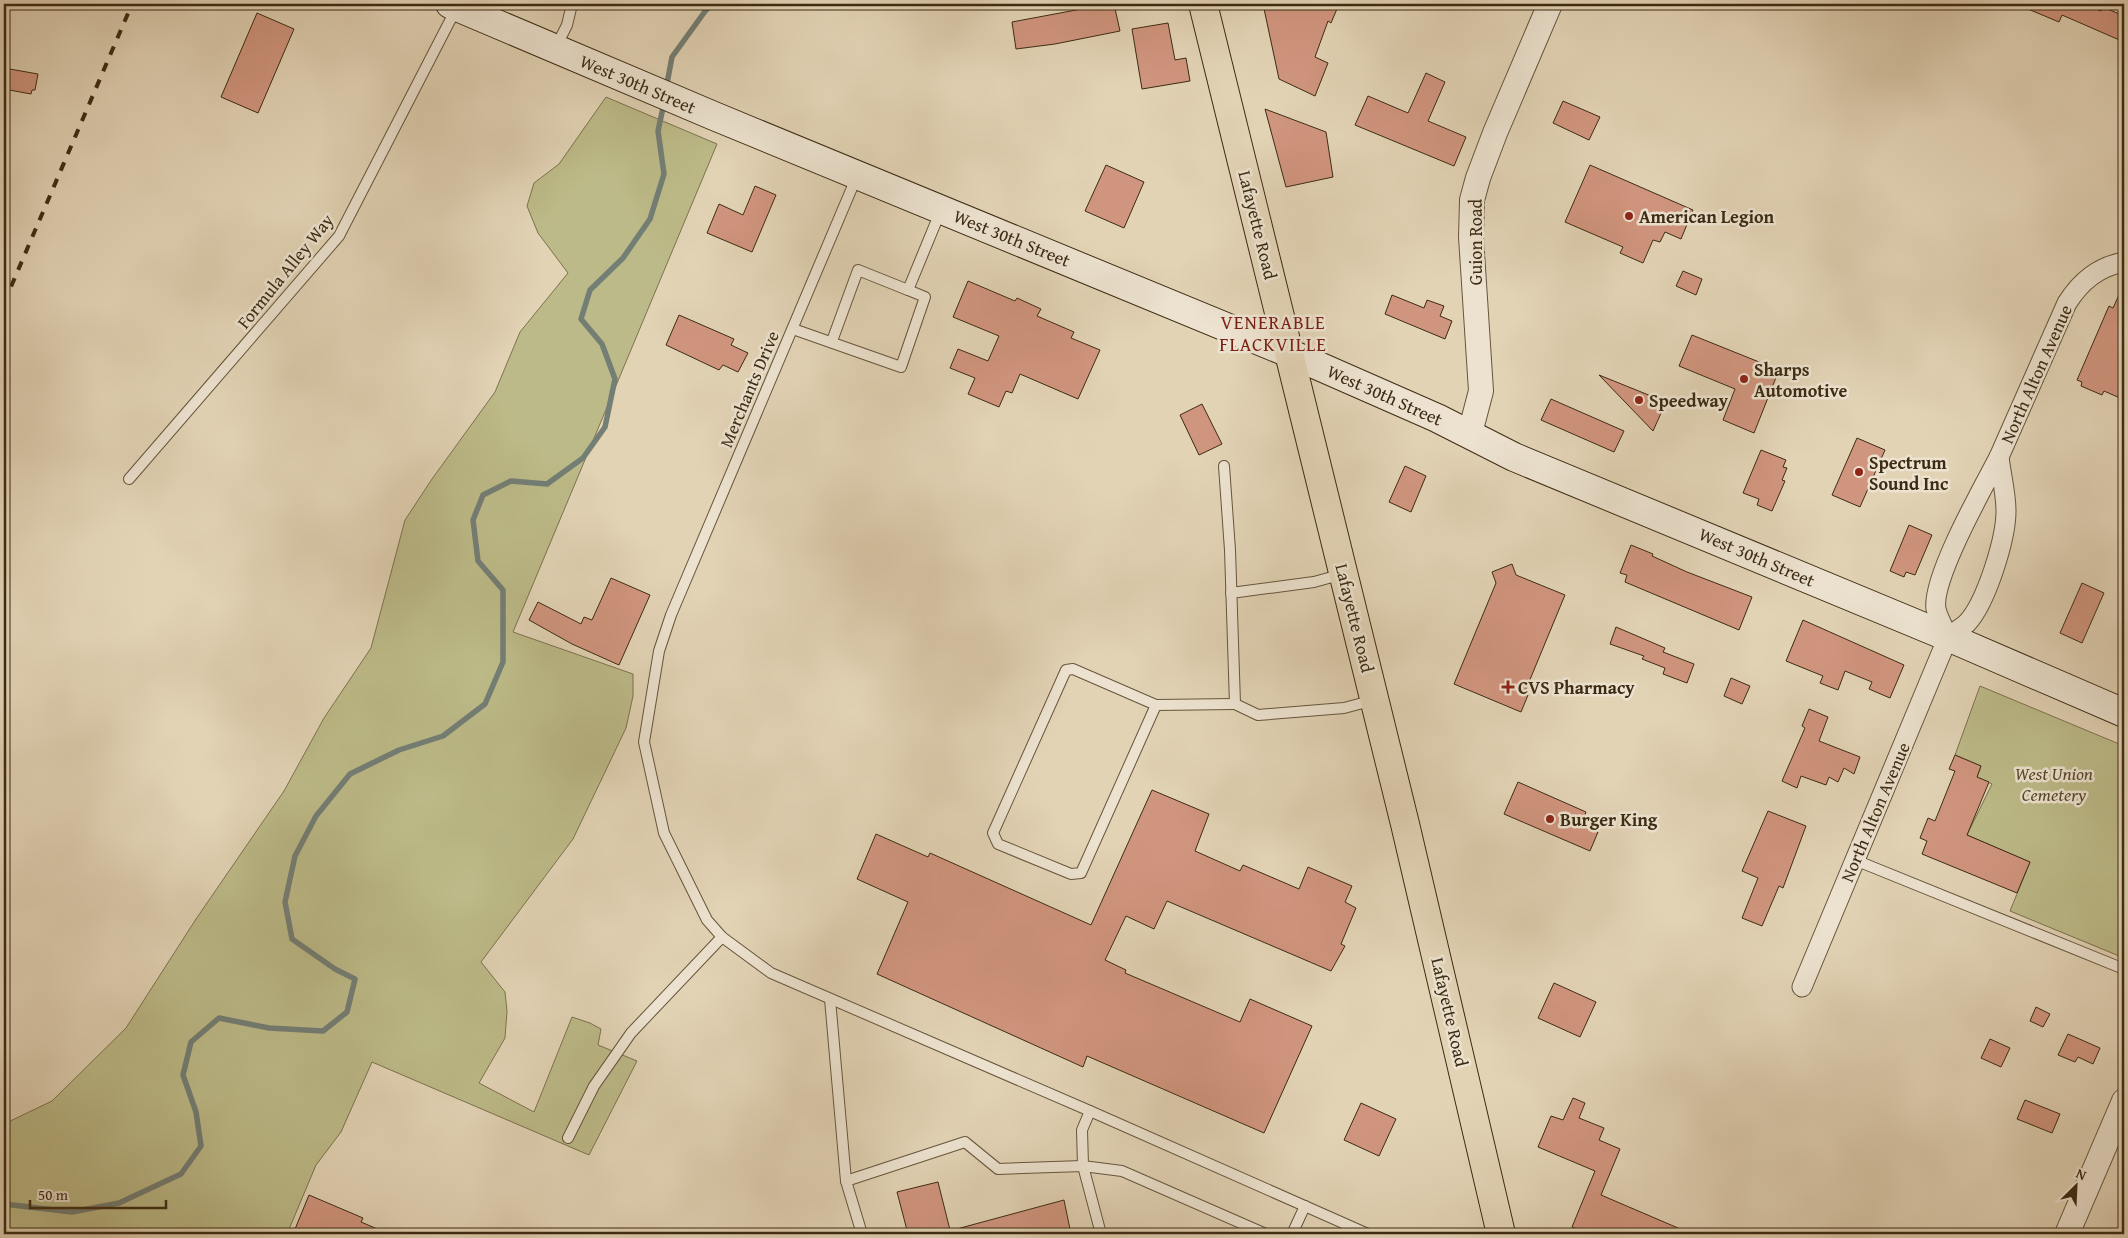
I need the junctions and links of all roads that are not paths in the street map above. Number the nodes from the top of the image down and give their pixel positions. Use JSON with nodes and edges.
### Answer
{"nodes":[{"id":1,"x":572,"y":4,"type":"edge"},
{"id":2,"x":1203,"y":4,"type":"edge"},
{"id":3,"x":1550,"y":4,"type":"edge"},
{"id":4,"x":453,"y":5,"type":"edge"},
{"id":5,"x":556,"y":49,"type":"junction"},
{"id":6,"x":857,"y":176,"type":"junction"},
{"id":7,"x":941,"y":209,"type":"junction"},
{"id":8,"x":2124,"y":262,"type":"edge"},
{"id":9,"x":908,"y":290,"type":"junction"},
{"id":10,"x":793,"y":329,"type":"junction"},
{"id":11,"x":832,"y":341,"type":"junction"},
{"id":12,"x":1289,"y":353,"type":"junction"},
{"id":13,"x":1470,"y":433,"type":"junction"},
{"id":14,"x":1999,"y":457,"type":"junction"},
{"id":15,"x":1224,"y":466,"type":"dead end"},
{"id":16,"x":129,"y":479,"type":"dead end"},
{"id":17,"x":1344,"y":574,"type":"junction"},
{"id":18,"x":1231,"y":593,"type":"junction"},
{"id":19,"x":1948,"y":637,"type":"junction"},
{"id":20,"x":1375,"y":700,"type":"junction"},
{"id":21,"x":1235,"y":704,"type":"junction"},
{"id":22,"x":1156,"y":706,"type":"junction"},
{"id":23,"x":2124,"y":713,"type":"edge"},
{"id":24,"x":1855,"y":860,"type":"junction"},
{"id":25,"x":722,"y":937,"type":"junction"},
{"id":26,"x":2124,"y":969,"type":"edge"},
{"id":27,"x":1802,"y":987,"type":"dead end"},
{"id":28,"x":830,"y":999,"type":"junction"},
{"id":29,"x":2124,"y":1101,"type":"edge"},
{"id":30,"x":1090,"y":1112,"type":"junction"},
{"id":31,"x":568,"y":1138,"type":"dead end"},
{"id":32,"x":1082,"y":1166,"type":"junction"},
{"id":33,"x":846,"y":1181,"type":"junction"},
{"id":34,"x":1305,"y":1206,"type":"junction"},
{"id":35,"x":862,"y":1234,"type":"edge"},
{"id":36,"x":1101,"y":1234,"type":"edge"},
{"id":37,"x":1266,"y":1234,"type":"edge"},
{"id":38,"x":1292,"y":1234,"type":"edge"},
{"id":39,"x":1368,"y":1234,"type":"edge"},
{"id":40,"x":1501,"y":1234,"type":"edge"},
{"id":41,"x":2067,"y":1234,"type":"edge"}],
"edges":[{"from":1,"to":5,"type":"lane"},
{"from":2,"to":12,"type":"main road","name":"Lafayette Road"},
{"from":3,"to":13,"type":"street","name":"Guion Road"},
{"from":4,"to":5,"type":"main road","name":"West 30th Street"},
{"from":4,"to":16,"type":"lane","name":"Formula Alley Way"},
{"from":5,"to":6,"type":"main road","name":"West 30th Street"},
{"from":6,"to":7,"type":"main road","name":"West 30th Street"},
{"from":6,"to":10,"type":"lane","name":"Merchants Drive"},
{"from":7,"to":9,"type":"lane"},
{"from":7,"to":12,"type":"main road","name":"West 30th Street"},
{"from":8,"to":14,"type":"street","name":"North Alton Avenue"},
{"from":9,"to":11,"type":"lane"},
{"from":9,"to":11,"type":"lane"},
{"from":10,"to":11,"type":"lane"},
{"from":10,"to":25,"type":"lane","name":"Merchants Drive"},
{"from":12,"to":13,"type":"main road","name":"West 30th Street"},
{"from":12,"to":17,"type":"main road","name":"Lafayette Road"},
{"from":13,"to":19,"type":"main road","name":"West 30th Street"},
{"from":14,"to":19,"type":"street","name":"North Alton Avenue"},
{"from":14,"to":19,"type":"street","name":"North Alton Avenue"},
{"from":15,"to":18,"type":"lane"},
{"from":17,"to":18,"type":"lane"},
{"from":17,"to":20,"type":"main road","name":"Lafayette Road"},
{"from":18,"to":21,"type":"lane"},
{"from":19,"to":23,"type":"main road","name":"West 30th Street"},
{"from":19,"to":24,"type":"street","name":"North Alton Avenue"},
{"from":20,"to":21,"type":"lane"},
{"from":20,"to":40,"type":"main road","name":"Lafayette Road"},
{"from":21,"to":22,"type":"lane"},
{"from":22,"to":22,"type":"lane"},
{"from":24,"to":26,"type":"lane"},
{"from":24,"to":27,"type":"street","name":"North Alton Avenue"},
{"from":25,"to":28,"type":"lane","name":"Merchants Drive"},
{"from":25,"to":31,"type":"lane"},
{"from":28,"to":30,"type":"lane","name":"Merchants Drive"},
{"from":28,"to":33,"type":"lane"},
{"from":29,"to":41,"type":"street"},
{"from":30,"to":32,"type":"lane"},
{"from":30,"to":34,"type":"lane","name":"Merchants Drive"},
{"from":32,"to":33,"type":"lane"},
{"from":32,"to":36,"type":"lane"},
{"from":32,"to":37,"type":"lane"},
{"from":33,"to":35,"type":"lane"},
{"from":34,"to":38,"type":"lane"},
{"from":34,"to":39,"type":"lane","name":"Merchants Drive"}]}
